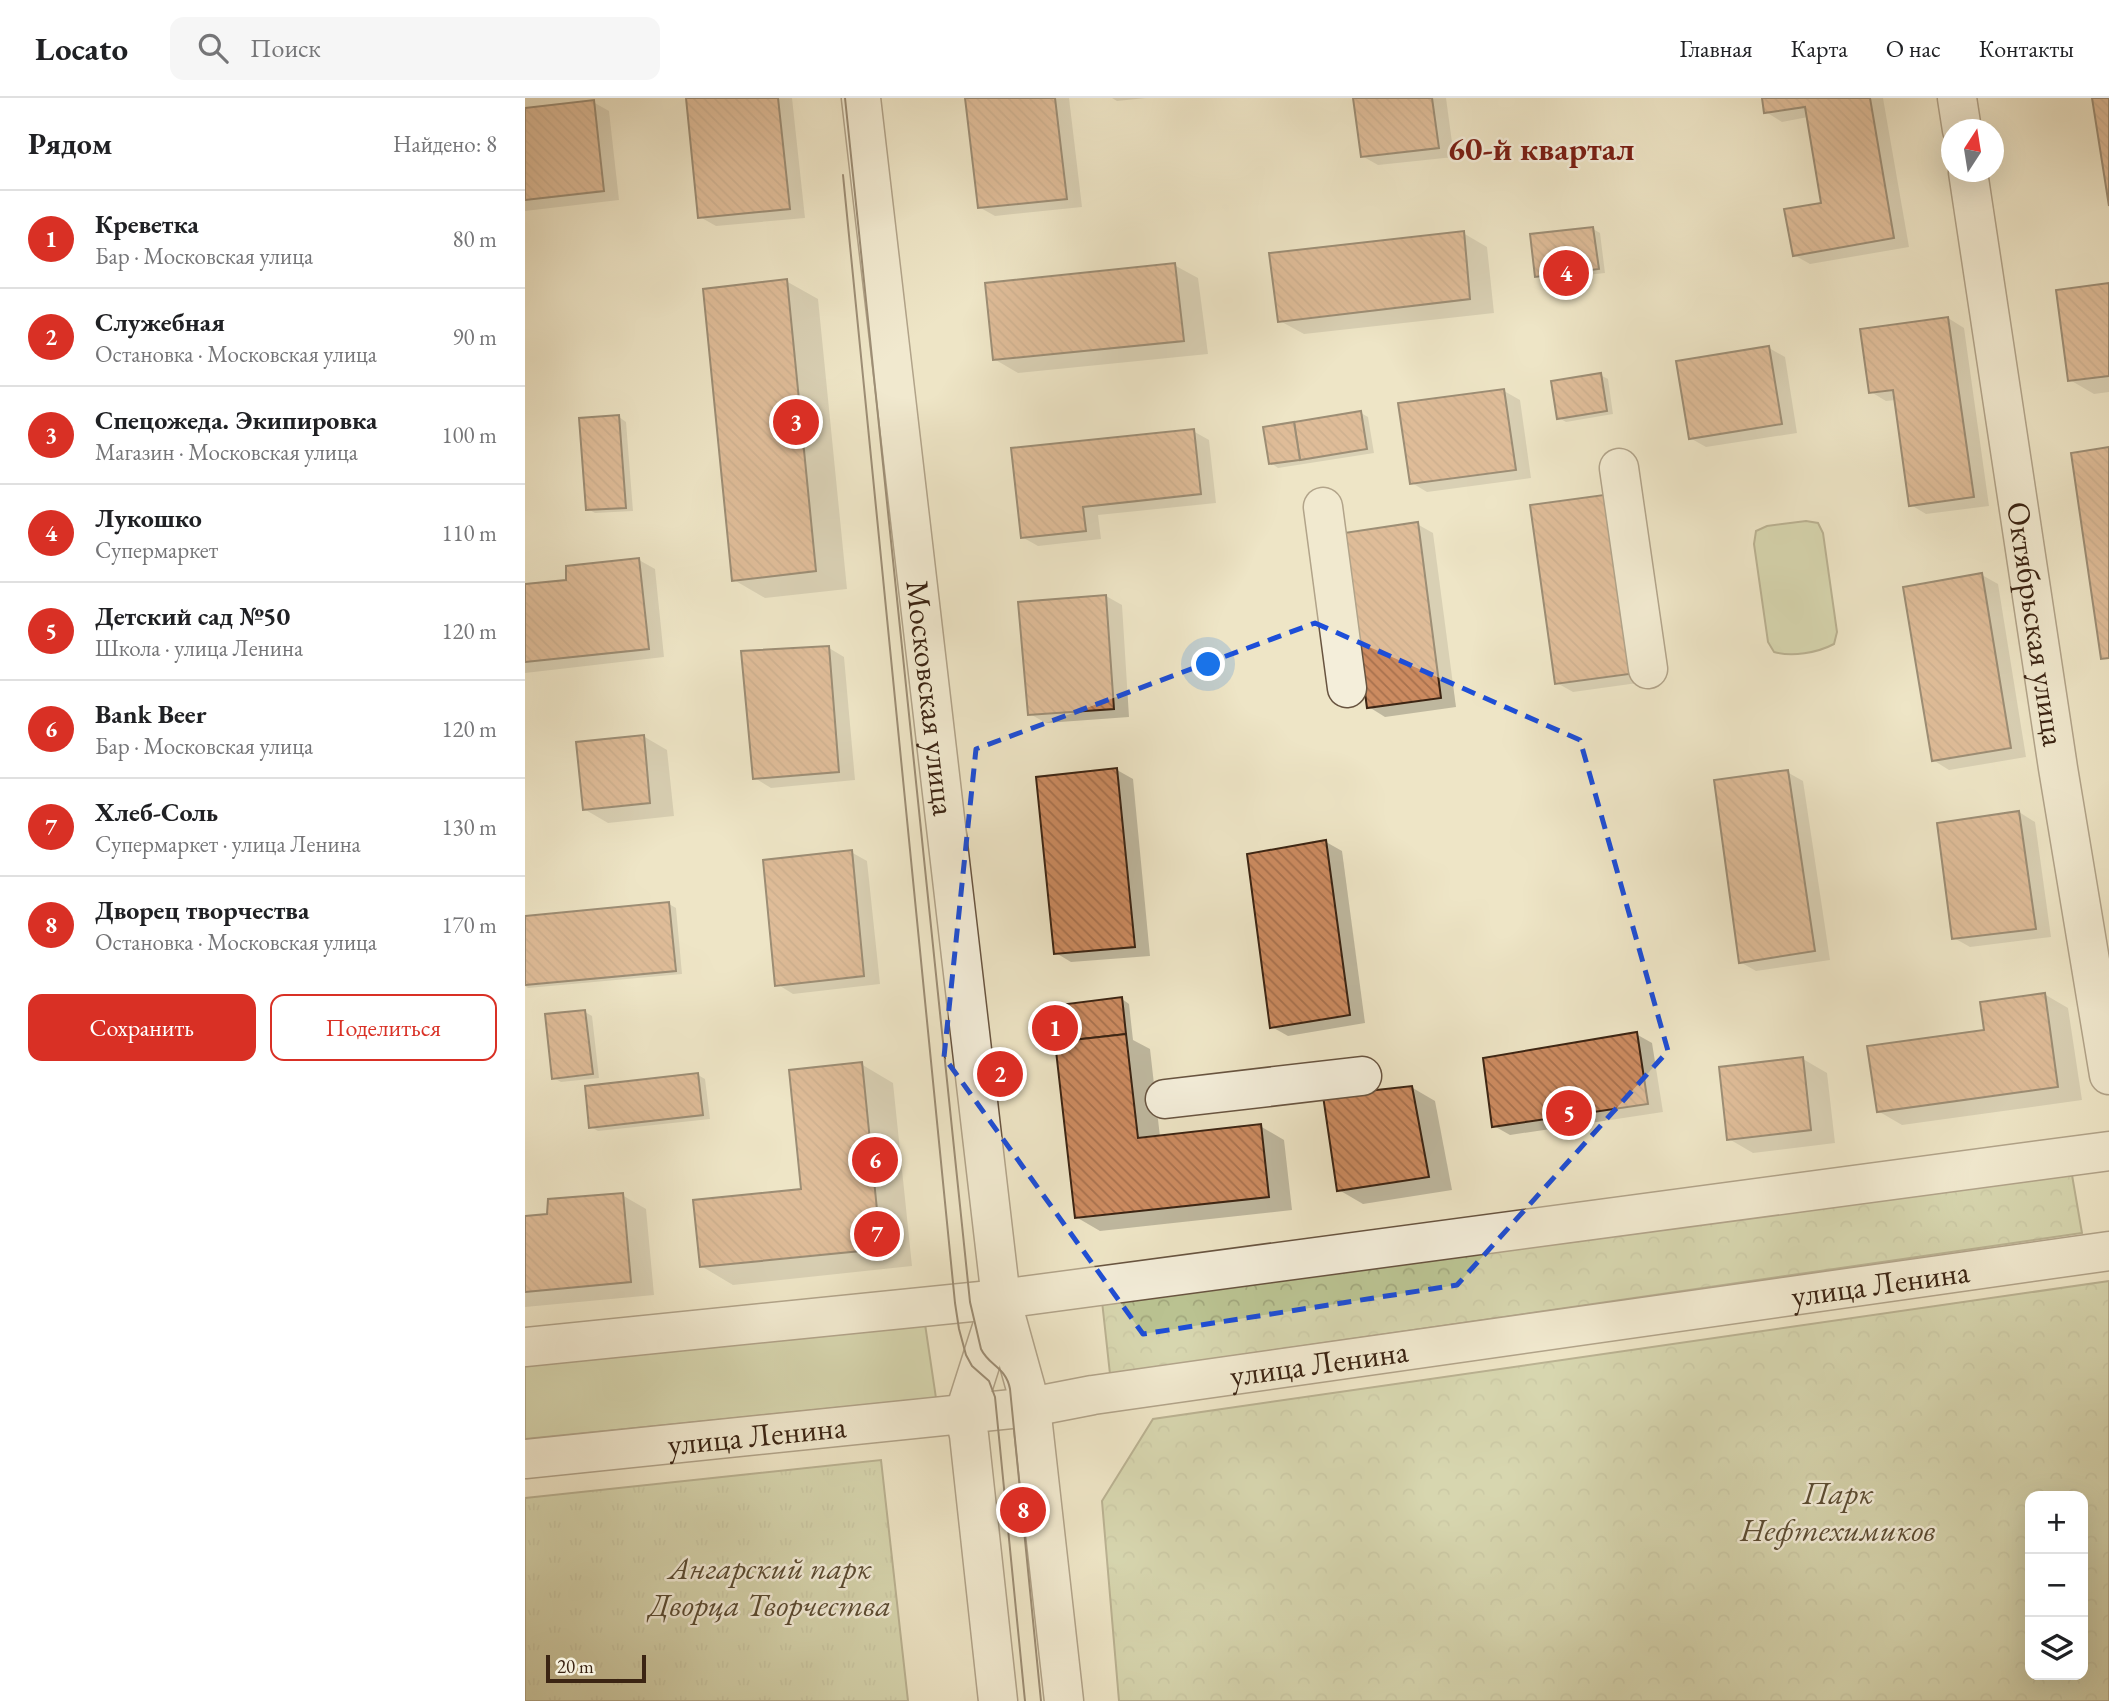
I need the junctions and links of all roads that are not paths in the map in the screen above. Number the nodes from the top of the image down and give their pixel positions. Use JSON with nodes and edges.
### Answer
{"nodes":[{"id":1,"x":861,"y":98,"type":"edge"},
{"id":2,"x":1957,"y":98,"type":"edge"},
{"id":3,"x":1960,"y":119,"type":"edge"},
{"id":4,"x":1970,"y":182,"type":"edge"},
{"id":5,"x":1619,"y":468,"type":"dead end"},
{"id":6,"x":1323,"y":507,"type":"dead end"},
{"id":7,"x":1648,"y":669,"type":"dead end"},
{"id":8,"x":1347,"y":688,"type":"dead end"},
{"id":9,"x":2109,"y":1075,"type":"edge"},
{"id":10,"x":1362,"y":1076,"type":"dead end"},
{"id":11,"x":1165,"y":1099,"type":"dead end"},
{"id":12,"x":2109,"y":1152,"type":"edge"},
{"id":13,"x":2109,"y":1251,"type":"edge"},
{"id":14,"x":1001,"y":1299,"type":"junction"},
{"id":15,"x":525,"y":1347,"type":"edge"},
{"id":16,"x":1031,"y":1407,"type":"junction"},
{"id":17,"x":964,"y":1415,"type":"junction"},
{"id":18,"x":525,"y":1459,"type":"edge"},
{"id":19,"x":999,"y":1701,"type":"edge"},
{"id":20,"x":1064,"y":1701,"type":"edge"}],
"edges":[{"from":1,"to":14,"type":"street","name":"Московская улица"},
{"from":2,"to":3,"type":"street"},
{"from":4,"to":9,"type":"street","name":"Октябрьская улица"},
{"from":5,"to":7,"type":"street"},
{"from":6,"to":8,"type":"street"},
{"from":10,"to":11,"type":"street"},
{"from":12,"to":14,"type":"street"},
{"from":13,"to":16,"type":"street","name":"улица Ленина"},
{"from":14,"to":15,"type":"street"},
{"from":14,"to":16,"type":"street","name":"Московская улица"},
{"from":14,"to":17,"type":"street","name":"Московская улица"},
{"from":16,"to":17,"type":"street","name":"улица Ленина"},
{"from":16,"to":20,"type":"street","name":"Московская улица"},
{"from":17,"to":18,"type":"street","name":"улица Ленина"},
{"from":17,"to":19,"type":"street","name":"Московская улица"}]}
